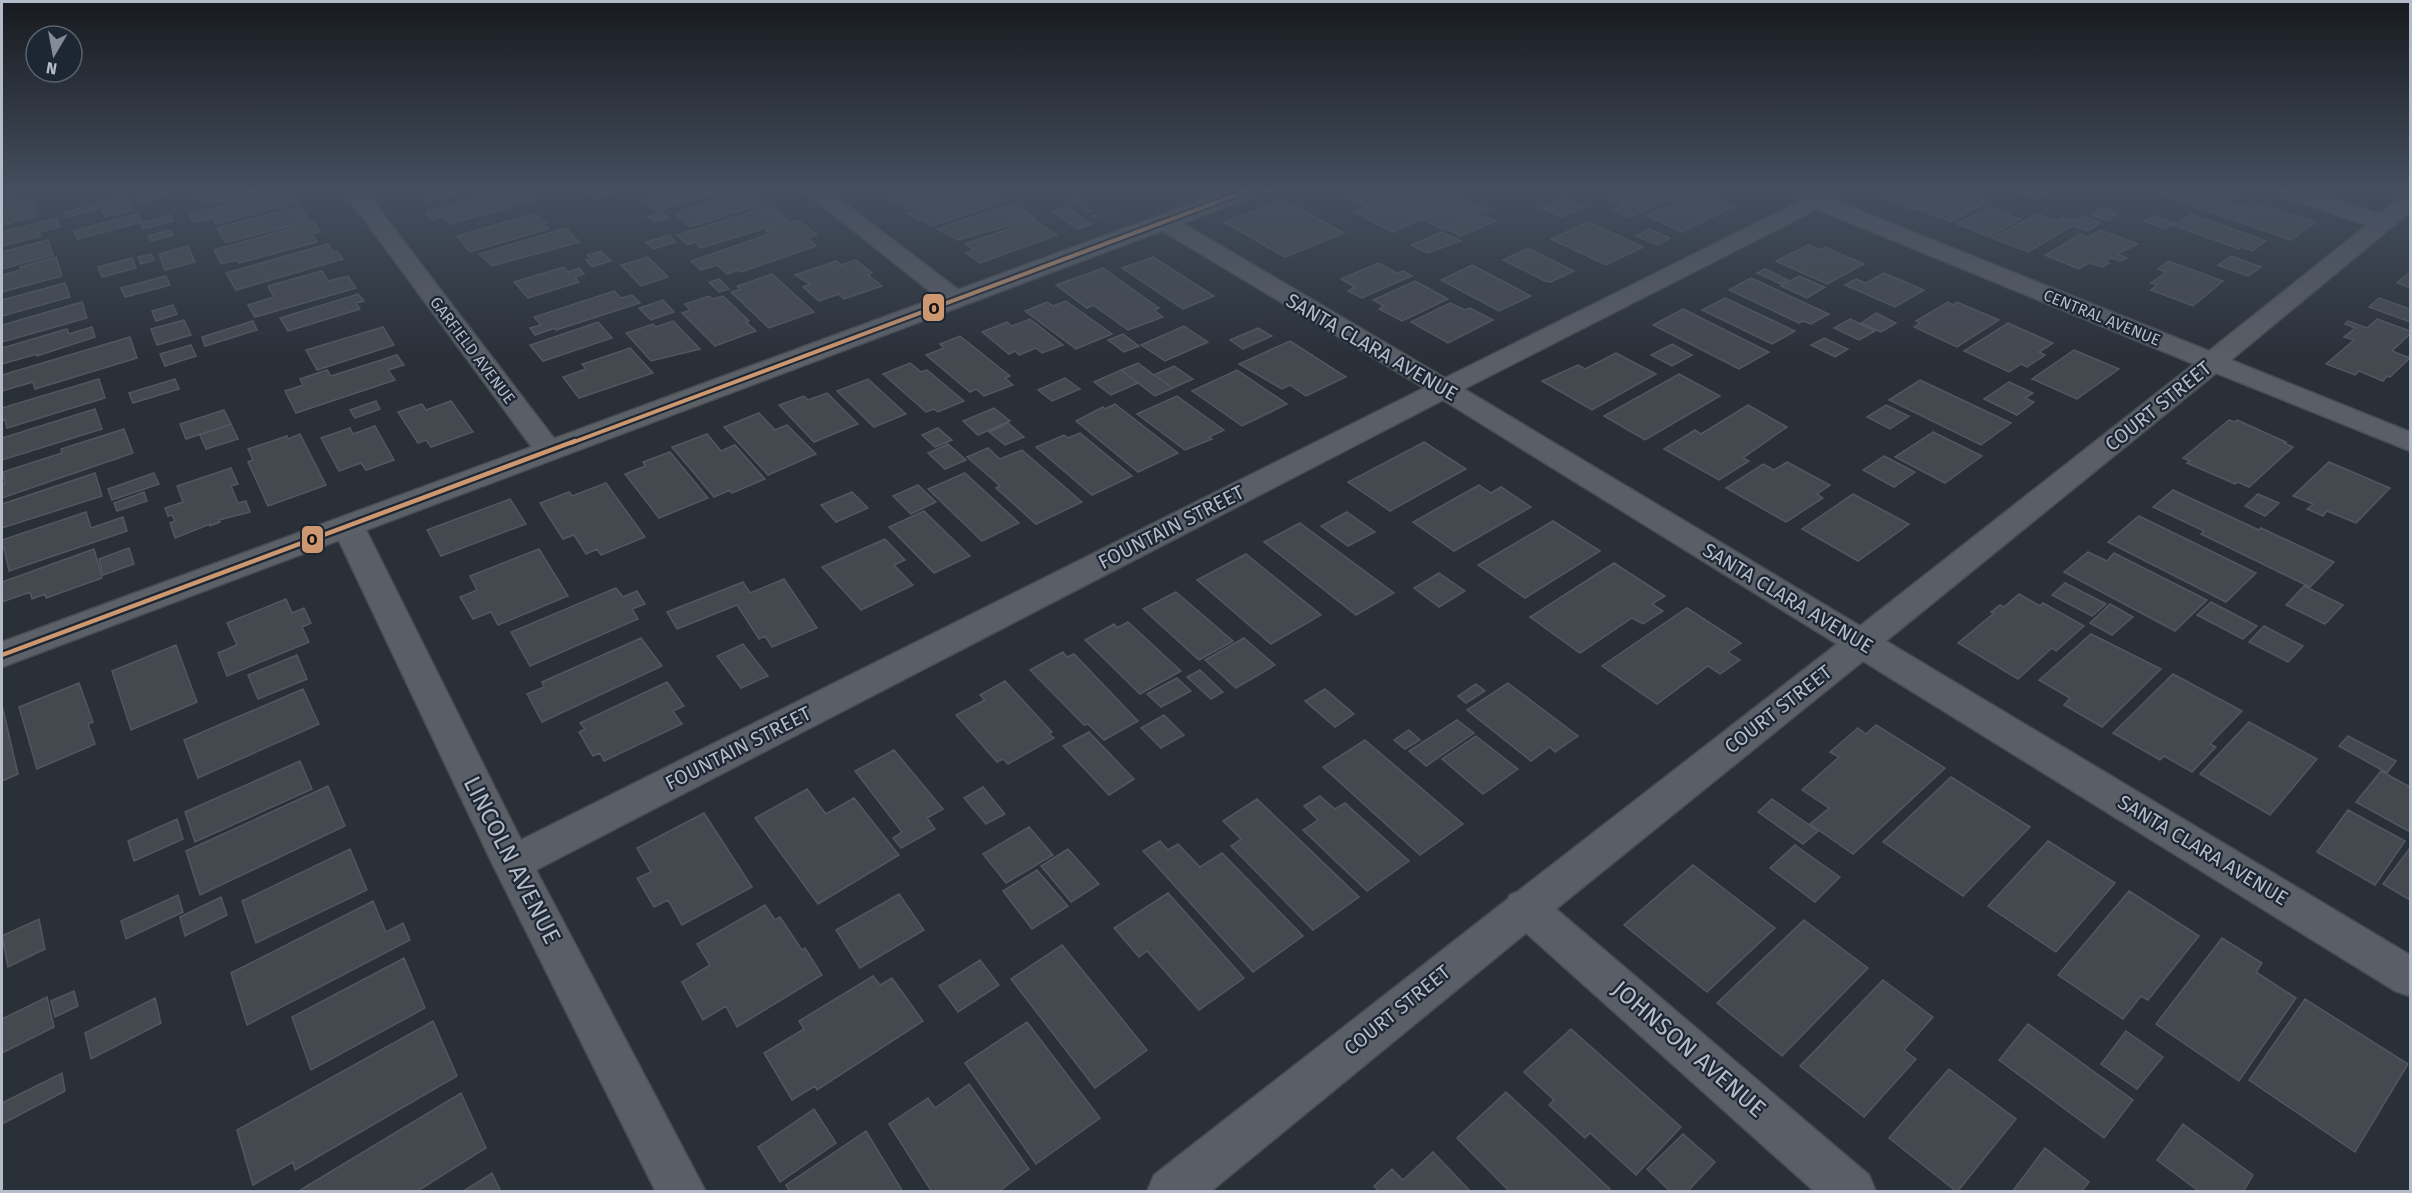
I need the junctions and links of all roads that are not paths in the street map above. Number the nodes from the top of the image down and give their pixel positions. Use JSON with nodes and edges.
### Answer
{"nodes":[{"id":1,"x":397,"y":248,"type":"edge"},
{"id":2,"x":888,"y":248,"type":"edge"},
{"id":3,"x":1094,"y":248,"type":"edge"},
{"id":4,"x":1207,"y":248,"type":"edge"},
{"id":5,"x":1713,"y":248,"type":"edge"},
{"id":6,"x":1939,"y":248,"type":"edge"},
{"id":7,"x":2353,"y":248,"type":"edge"},
{"id":8,"x":955,"y":299,"type":"junction"},
{"id":9,"x":2212,"y":362,"type":"junction"},
{"id":10,"x":1444,"y":389,"type":"junction"},
{"id":11,"x":2410,"y":442,"type":"edge"},
{"id":12,"x":549,"y":451,"type":"junction"},
{"id":13,"x":348,"y":525,"type":"junction"},
{"id":14,"x":1862,"y":643,"type":"junction"},
{"id":15,"x":2,"y":655,"type":"edge"},
{"id":16,"x":512,"y":863,"type":"junction"},
{"id":17,"x":1525,"y":907,"type":"junction"},
{"id":18,"x":2410,"y":976,"type":"edge"},
{"id":19,"x":682,"y":1191,"type":"edge"},
{"id":20,"x":1171,"y":1191,"type":"edge"},
{"id":21,"x":1852,"y":1191,"type":"edge"}],
"edges":[{"from":1,"to":12,"type":"street","name":"GARFIELD AVENUE"},
{"from":2,"to":8,"type":"street"},
{"from":3,"to":8,"type":"main road"},
{"from":4,"to":10,"type":"street","name":"SANTA CLARA AVENUE"},
{"from":5,"to":10,"type":"street","name":"FOUNTAIN STREET"},
{"from":6,"to":9,"type":"street","name":"CENTRAL AVENUE"},
{"from":7,"to":9,"type":"street","name":"COURT STREET"},
{"from":8,"to":12,"type":"main road"},
{"from":9,"to":11,"type":"street","name":"CENTRAL AVENUE"},
{"from":9,"to":14,"type":"street","name":"COURT STREET"},
{"from":10,"to":14,"type":"street","name":"SANTA CLARA AVENUE"},
{"from":10,"to":16,"type":"street","name":"FOUNTAIN STREET"},
{"from":12,"to":13,"type":"main road"},
{"from":13,"to":15,"type":"main road"},
{"from":13,"to":16,"type":"street","name":"LINCOLN AVENUE"},
{"from":14,"to":17,"type":"street","name":"COURT STREET"},
{"from":14,"to":18,"type":"street","name":"SANTA CLARA AVENUE"},
{"from":16,"to":19,"type":"street","name":"LINCOLN AVENUE"},
{"from":17,"to":20,"type":"street","name":"COURT STREET"},
{"from":17,"to":21,"type":"street","name":"JOHNSON AVENUE"}]}
